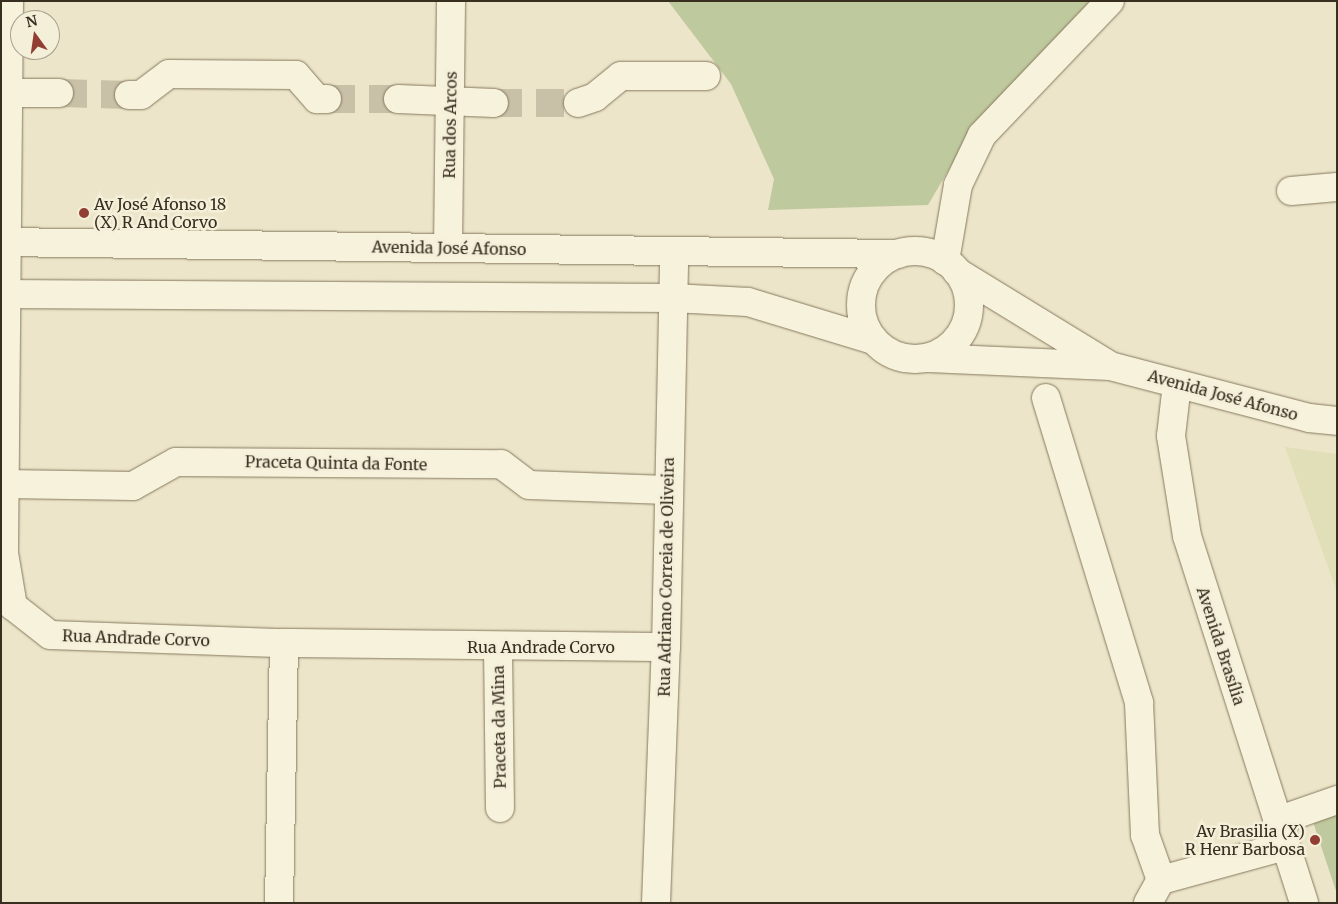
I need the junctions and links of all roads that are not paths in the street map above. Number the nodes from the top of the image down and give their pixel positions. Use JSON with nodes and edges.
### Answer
{"nodes":[{"id":1,"x":9,"y":1,"type":"edge"},
{"id":2,"x":451,"y":1,"type":"edge"},
{"id":3,"x":1110,"y":1,"type":"edge"},
{"id":4,"x":706,"y":76,"type":"dead end"},
{"id":5,"x":4,"y":93,"type":"edge"},
{"id":6,"x":59,"y":93,"type":"tunnel mouth"},
{"id":7,"x":129,"y":95,"type":"tunnel mouth"},
{"id":8,"x":327,"y":99,"type":"tunnel mouth"},
{"id":9,"x":398,"y":99,"type":"tunnel mouth"},
{"id":10,"x":450,"y":100,"type":"junction"},
{"id":11,"x":494,"y":103,"type":"tunnel mouth"},
{"id":12,"x":578,"y":103,"type":"tunnel mouth"},
{"id":13,"x":1337,"y":187,"type":"edge"},
{"id":14,"x":1291,"y":191,"type":"dead end"},
{"id":15,"x":4,"y":242,"type":"edge"},
{"id":16,"x":448,"y":248,"type":"junction"},
{"id":17,"x":674,"y":251,"type":"junction"},
{"id":18,"x":898,"y":254,"type":"junction"},
{"id":19,"x":951,"y":266,"type":"junction"},
{"id":20,"x":4,"y":294,"type":"edge"},
{"id":21,"x":673,"y":298,"type":"junction"},
{"id":22,"x":873,"y":340,"type":"junction"},
{"id":23,"x":930,"y":358,"type":"junction"},
{"id":24,"x":1110,"y":366,"type":"junction"},
{"id":25,"x":1176,"y":384,"type":"junction"},
{"id":26,"x":1046,"y":398,"type":"dead end"},
{"id":27,"x":1337,"y":421,"type":"edge"},
{"id":28,"x":5,"y":484,"type":"junction"},
{"id":29,"x":667,"y":490,"type":"junction"},
{"id":30,"x":284,"y":643,"type":"junction"},
{"id":31,"x":498,"y":647,"type":"junction"},
{"id":32,"x":666,"y":647,"type":"junction"},
{"id":33,"x":1337,"y":800,"type":"edge"},
{"id":34,"x":500,"y":808,"type":"dead end"},
{"id":35,"x":1281,"y":833,"type":"junction"},
{"id":36,"x":1155,"y":891,"type":"edge"},
{"id":37,"x":279,"y":903,"type":"edge"},
{"id":38,"x":656,"y":903,"type":"edge"},
{"id":39,"x":1304,"y":903,"type":"edge"}],
"edges":[{"from":1,"to":5,"type":"street","name":"Rua Andrade Corvo"},
{"from":2,"to":10,"type":"street","name":"Rua dos Arcos"},
{"from":3,"to":19,"type":"street"},
{"from":4,"to":12,"type":"street"},
{"from":5,"to":6,"type":"street"},
{"from":5,"to":15,"type":"street","name":"Rua Andrade Corvo"},
{"from":7,"to":8,"type":"street"},
{"from":9,"to":10,"type":"street"},
{"from":10,"to":11,"type":"street"},
{"from":10,"to":16,"type":"street","name":"Rua dos Arcos"},
{"from":13,"to":14,"type":"street"},
{"from":15,"to":16,"type":"street","name":"Avenida José Afonso"},
{"from":15,"to":20,"type":"street","name":"Rua Andrade Corvo"},
{"from":16,"to":17,"type":"street","name":"Avenida José Afonso"},
{"from":17,"to":18,"type":"street","name":"Avenida José Afonso"},
{"from":17,"to":21,"type":"street","name":"Rua Adriano Correia de Oliveira"},
{"from":18,"to":19,"type":"street"},
{"from":18,"to":22,"type":"street"},
{"from":19,"to":23,"type":"street"},
{"from":19,"to":24,"type":"street","name":"Avenida José Afonso"},
{"from":20,"to":21,"type":"street"},
{"from":20,"to":28,"type":"street","name":"Rua Andrade Corvo"},
{"from":21,"to":22,"type":"street"},
{"from":21,"to":29,"type":"street","name":"Rua Adriano Correia de Oliveira"},
{"from":22,"to":23,"type":"street"},
{"from":23,"to":24,"type":"street","name":"Avenida José Afonso"},
{"from":24,"to":25,"type":"street","name":"Avenida José Afonso"},
{"from":25,"to":27,"type":"street","name":"Avenida José Afonso"},
{"from":25,"to":35,"type":"street","name":"Avenida Brasília"},
{"from":26,"to":36,"type":"street"},
{"from":28,"to":29,"type":"street","name":"Praceta Quinta da Fonte"},
{"from":28,"to":30,"type":"street","name":"Rua Andrade Corvo"},
{"from":29,"to":32,"type":"street","name":"Rua Adriano Correia de Oliveira"},
{"from":30,"to":31,"type":"street","name":"Rua Andrade Corvo"},
{"from":30,"to":37,"type":"street"},
{"from":31,"to":32,"type":"street","name":"Rua Andrade Corvo"},
{"from":31,"to":34,"type":"street","name":"Praceta da Mina"},
{"from":32,"to":38,"type":"street","name":"Rua Adriano Correia de Oliveira"},
{"from":33,"to":35,"type":"street"},
{"from":35,"to":36,"type":"street"},
{"from":35,"to":39,"type":"street","name":"Avenida Brasília"}]}
